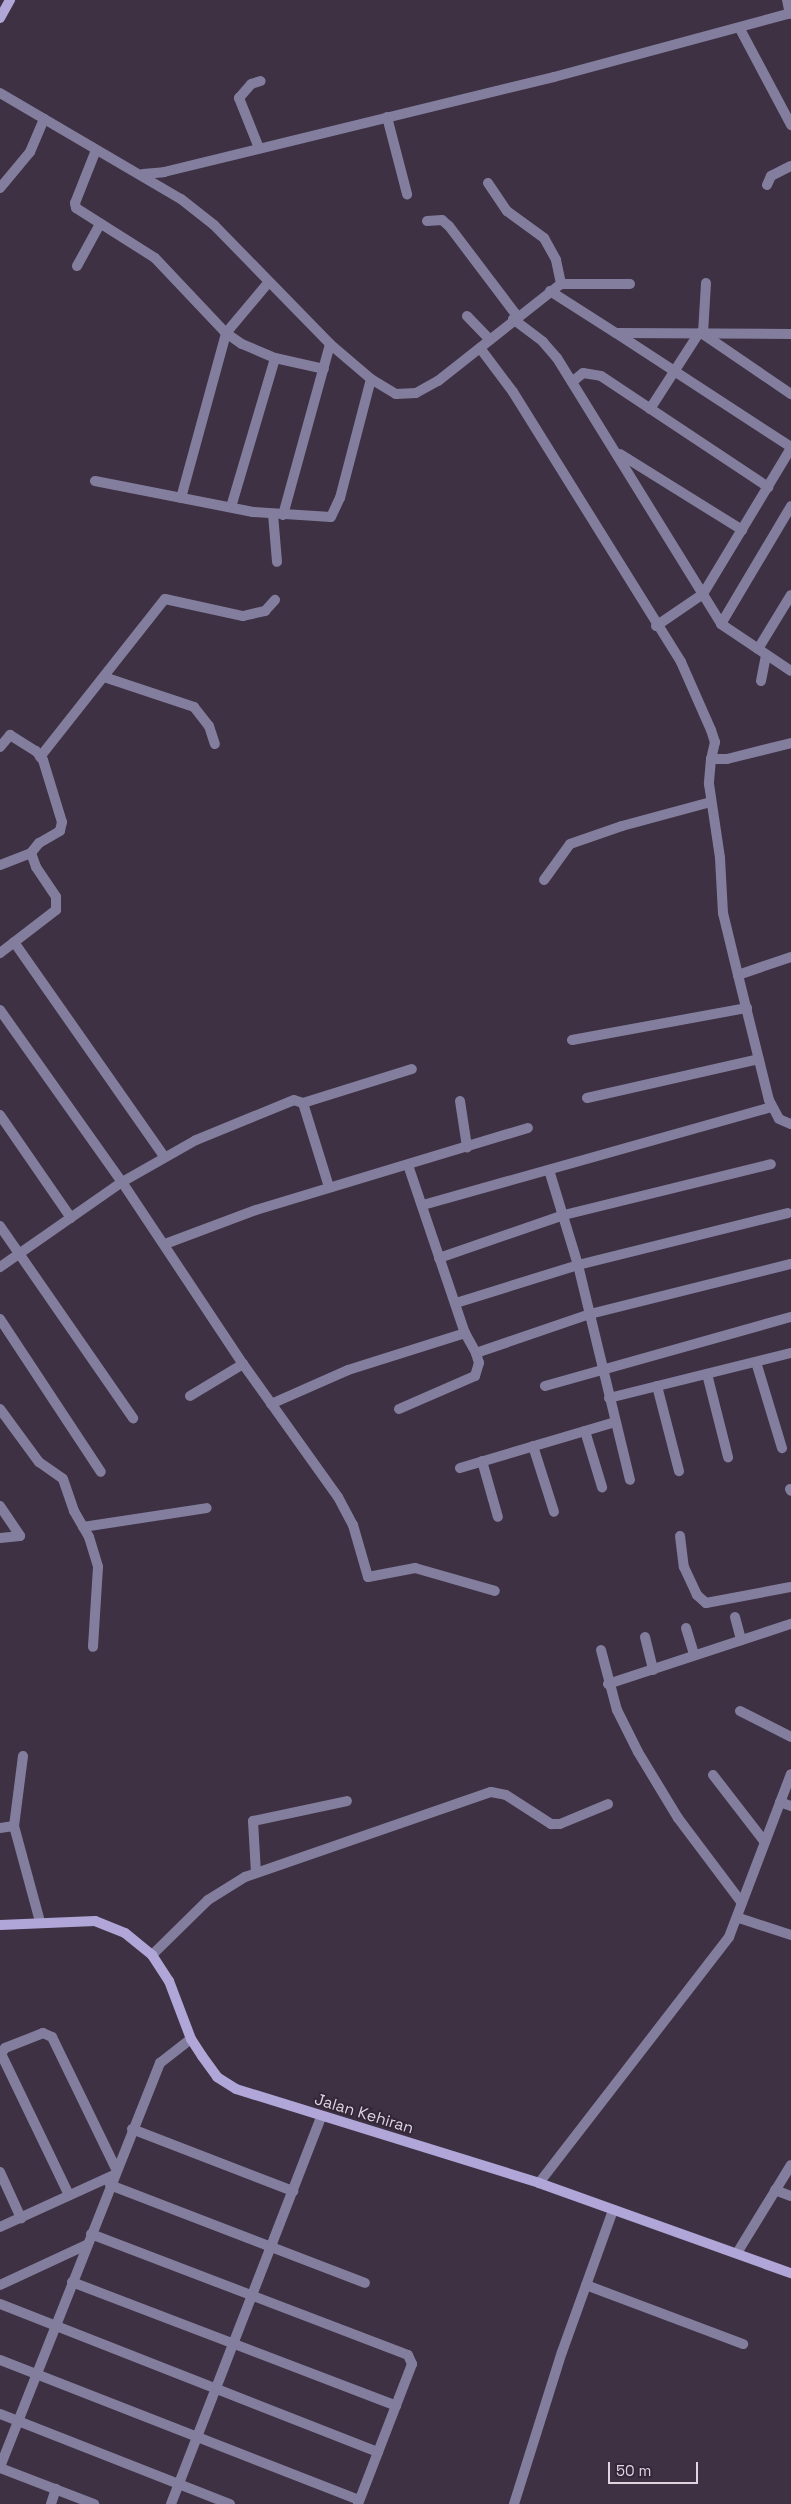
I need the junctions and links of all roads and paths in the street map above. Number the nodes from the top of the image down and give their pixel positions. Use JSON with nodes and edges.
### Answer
{"nodes":[{"id":1,"x":10,"y":0,"type":"edge"},
{"id":2,"x":787,"y":0,"type":"edge"},
{"id":3,"x":791,"y":13,"type":"edge"},
{"id":4,"x":1,"y":14,"type":"edge"},
{"id":5,"x":740,"y":29,"type":"junction"},
{"id":6,"x":261,"y":81,"type":"dead end"},
{"id":7,"x":0,"y":93,"type":"edge"},
{"id":8,"x":387,"y":117,"type":"junction"},
{"id":9,"x":44,"y":119,"type":"junction"},
{"id":10,"x":791,"y":125,"type":"edge"},
{"id":11,"x":259,"y":148,"type":"junction"},
{"id":12,"x":96,"y":150,"type":"junction"},
{"id":13,"x":791,"y":166,"type":"edge"},
{"id":14,"x":143,"y":174,"type":"junction"},
{"id":15,"x":488,"y":183,"type":"dead end"},
{"id":16,"x":767,"y":185,"type":"dead end"},
{"id":17,"x":0,"y":188,"type":"edge"},
{"id":18,"x":407,"y":194,"type":"dead end"},
{"id":19,"x":427,"y":221,"type":"dead end"},
{"id":20,"x":100,"y":224,"type":"junction"},
{"id":21,"x":77,"y":266,"type":"dead end"},
{"id":22,"x":706,"y":282,"type":"dead end"},
{"id":23,"x":268,"y":284,"type":"junction"},
{"id":24,"x":561,"y":284,"type":"junction"},
{"id":25,"x":630,"y":284,"type":"dead end"},
{"id":26,"x":550,"y":292,"type":"junction"},
{"id":27,"x":467,"y":316,"type":"dead end"},
{"id":28,"x":515,"y":317,"type":"junction"},
{"id":29,"x":226,"y":332,"type":"junction"},
{"id":30,"x":616,"y":333,"type":"junction"},
{"id":31,"x":701,"y":333,"type":"junction"},
{"id":32,"x":791,"y":334,"type":"edge"},
{"id":33,"x":490,"y":340,"type":"junction"},
{"id":34,"x":330,"y":344,"type":"junction"},
{"id":35,"x":480,"y":348,"type":"junction"},
{"id":36,"x":275,"y":358,"type":"junction"},
{"id":37,"x":324,"y":369,"type":"junction"},
{"id":38,"x":674,"y":371,"type":"junction"},
{"id":39,"x":371,"y":379,"type":"junction"},
{"id":40,"x":572,"y":382,"type":"junction"},
{"id":41,"x":791,"y":394,"type":"edge"},
{"id":42,"x":650,"y":409,"type":"junction"},
{"id":43,"x":791,"y":448,"type":"edge"},
{"id":44,"x":616,"y":452,"type":"junction"},
{"id":45,"x":95,"y":481,"type":"dead end"},
{"id":46,"x":768,"y":486,"type":"junction"},
{"id":47,"x":181,"y":498,"type":"junction"},
{"id":48,"x":791,"y":506,"type":"edge"},
{"id":49,"x":231,"y":507,"type":"junction"},
{"id":50,"x":278,"y":514,"type":"junction"},
{"id":51,"x":742,"y":530,"type":"junction"},
{"id":52,"x":277,"y":562,"type":"dead end"},
{"id":53,"x":703,"y":594,"type":"junction"},
{"id":54,"x":791,"y":595,"type":"edge"},
{"id":55,"x":275,"y":600,"type":"dead end"},
{"id":56,"x":721,"y":624,"type":"junction"},
{"id":57,"x":656,"y":626,"type":"junction"},
{"id":58,"x":762,"y":652,"type":"junction"},
{"id":59,"x":791,"y":671,"type":"edge"},
{"id":60,"x":104,"y":677,"type":"junction"},
{"id":61,"x":762,"y":681,"type":"dead end"},
{"id":62,"x":791,"y":743,"type":"edge"},
{"id":63,"x":215,"y":744,"type":"dead end"},
{"id":64,"x":0,"y":747,"type":"edge"},
{"id":65,"x":40,"y":757,"type":"junction"},
{"id":66,"x":711,"y":759,"type":"junction"},
{"id":67,"x":711,"y":802,"type":"junction"},
{"id":68,"x":31,"y":853,"type":"junction"},
{"id":69,"x":0,"y":866,"type":"edge"},
{"id":70,"x":544,"y":880,"type":"dead end"},
{"id":71,"x":14,"y":942,"type":"junction"},
{"id":72,"x":0,"y":953,"type":"edge"},
{"id":73,"x":791,"y":957,"type":"edge"},
{"id":74,"x":738,"y":974,"type":"junction"},
{"id":75,"x":747,"y":1008,"type":"junction"},
{"id":76,"x":0,"y":1010,"type":"edge"},
{"id":77,"x":572,"y":1040,"type":"dead end"},
{"id":78,"x":759,"y":1060,"type":"junction"},
{"id":79,"x":412,"y":1069,"type":"dead end"},
{"id":80,"x":587,"y":1098,"type":"dead end"},
{"id":81,"x":460,"y":1101,"type":"dead end"},
{"id":82,"x":303,"y":1103,"type":"junction"},
{"id":83,"x":772,"y":1107,"type":"junction"},
{"id":84,"x":0,"y":1115,"type":"edge"},
{"id":85,"x":791,"y":1124,"type":"edge"},
{"id":86,"x":528,"y":1128,"type":"dead end"},
{"id":87,"x":467,"y":1147,"type":"junction"},
{"id":88,"x":164,"y":1156,"type":"junction"},
{"id":89,"x":408,"y":1164,"type":"junction"},
{"id":90,"x":771,"y":1164,"type":"dead end"},
{"id":91,"x":549,"y":1170,"type":"junction"},
{"id":92,"x":122,"y":1182,"type":"junction"},
{"id":93,"x":329,"y":1187,"type":"junction"},
{"id":94,"x":422,"y":1205,"type":"junction"},
{"id":95,"x":788,"y":1213,"type":"dead end"},
{"id":96,"x":564,"y":1215,"type":"junction"},
{"id":97,"x":71,"y":1218,"type":"junction"},
{"id":98,"x":0,"y":1226,"type":"edge"},
{"id":99,"x":165,"y":1244,"type":"junction"},
{"id":100,"x":20,"y":1254,"type":"junction"},
{"id":101,"x":439,"y":1258,"type":"junction"},
{"id":102,"x":791,"y":1264,"type":"edge"},
{"id":103,"x":578,"y":1265,"type":"junction"},
{"id":104,"x":0,"y":1267,"type":"edge"},
{"id":105,"x":456,"y":1303,"type":"junction"},
{"id":106,"x":590,"y":1314,"type":"junction"},
{"id":107,"x":791,"y":1317,"type":"edge"},
{"id":108,"x":0,"y":1319,"type":"edge"},
{"id":109,"x":465,"y":1333,"type":"junction"},
{"id":110,"x":476,"y":1353,"type":"junction"},
{"id":111,"x":791,"y":1353,"type":"edge"},
{"id":112,"x":756,"y":1362,"type":"junction"},
{"id":113,"x":243,"y":1364,"type":"junction"},
{"id":114,"x":601,"y":1369,"type":"junction"},
{"id":115,"x":707,"y":1374,"type":"junction"},
{"id":116,"x":546,"y":1386,"type":"dead end"},
{"id":117,"x":657,"y":1386,"type":"junction"},
{"id":118,"x":190,"y":1396,"type":"dead end"},
{"id":119,"x":609,"y":1398,"type":"junction"},
{"id":120,"x":271,"y":1404,"type":"junction"},
{"id":121,"x":399,"y":1409,"type":"dead end"},
{"id":122,"x":0,"y":1410,"type":"edge"},
{"id":123,"x":134,"y":1418,"type":"dead end"},
{"id":124,"x":615,"y":1422,"type":"junction"},
{"id":125,"x":585,"y":1431,"type":"junction"},
{"id":126,"x":533,"y":1446,"type":"junction"},
{"id":127,"x":782,"y":1448,"type":"dead end"},
{"id":128,"x":728,"y":1457,"type":"dead end"},
{"id":129,"x":482,"y":1462,"type":"junction"},
{"id":130,"x":460,"y":1468,"type":"dead end"},
{"id":131,"x":679,"y":1471,"type":"dead end"},
{"id":132,"x":101,"y":1472,"type":"dead end"},
{"id":133,"x":630,"y":1480,"type":"dead end"},
{"id":134,"x":602,"y":1487,"type":"dead end"},
{"id":135,"x":0,"y":1506,"type":"edge"},
{"id":136,"x":207,"y":1508,"type":"dead end"},
{"id":137,"x":554,"y":1512,"type":"dead end"},
{"id":138,"x":498,"y":1517,"type":"dead end"},
{"id":139,"x":83,"y":1528,"type":"junction"},
{"id":140,"x":680,"y":1536,"type":"dead end"},
{"id":141,"x":0,"y":1538,"type":"edge"},
{"id":142,"x":791,"y":1587,"type":"edge"},
{"id":143,"x":496,"y":1591,"type":"dead end"},
{"id":144,"x":736,"y":1617,"type":"dead end"},
{"id":145,"x":791,"y":1624,"type":"edge"},
{"id":146,"x":686,"y":1628,"type":"dead end"},
{"id":147,"x":645,"y":1637,"type":"dead end"},
{"id":148,"x":741,"y":1640,"type":"junction"},
{"id":149,"x":93,"y":1647,"type":"dead end"},
{"id":150,"x":601,"y":1650,"type":"dead end"},
{"id":151,"x":694,"y":1655,"type":"junction"},
{"id":152,"x":653,"y":1670,"type":"junction"},
{"id":153,"x":608,"y":1684,"type":"junction"},
{"id":154,"x":740,"y":1712,"type":"dead end"},
{"id":155,"x":791,"y":1737,"type":"edge"},
{"id":156,"x":23,"y":1756,"type":"dead end"},
{"id":157,"x":791,"y":1774,"type":"edge"},
{"id":158,"x":713,"y":1775,"type":"dead end"},
{"id":159,"x":347,"y":1801,"type":"dead end"},
{"id":160,"x":780,"y":1802,"type":"junction"},
{"id":161,"x":608,"y":1804,"type":"dead end"},
{"id":162,"x":791,"y":1806,"type":"edge"},
{"id":163,"x":14,"y":1826,"type":"junction"},
{"id":164,"x":0,"y":1828,"type":"edge"},
{"id":165,"x":764,"y":1841,"type":"junction"},
{"id":166,"x":256,"y":1873,"type":"junction"},
{"id":167,"x":742,"y":1903,"type":"junction"},
{"id":168,"x":739,"y":1918,"type":"junction"},
{"id":169,"x":40,"y":1922,"type":"junction"},
{"id":170,"x":0,"y":1925,"type":"edge"},
{"id":171,"x":791,"y":1935,"type":"edge"},
{"id":172,"x":152,"y":1955,"type":"junction"},
{"id":173,"x":191,"y":2039,"type":"junction"},
{"id":174,"x":321,"y":2117,"type":"junction"},
{"id":175,"x":132,"y":2129,"type":"junction"},
{"id":176,"x":791,"y":2165,"type":"edge"},
{"id":177,"x":0,"y":2172,"type":"edge"},
{"id":178,"x":113,"y":2176,"type":"junction"},
{"id":179,"x":539,"y":2183,"type":"junction"},
{"id":180,"x":775,"y":2190,"type":"junction"},
{"id":181,"x":292,"y":2191,"type":"junction"},
{"id":182,"x":69,"y":2195,"type":"junction"},
{"id":183,"x":791,"y":2196,"type":"edge"},
{"id":184,"x":613,"y":2210,"type":"junction"},
{"id":185,"x":21,"y":2218,"type":"junction"},
{"id":186,"x":0,"y":2227,"type":"edge"},
{"id":187,"x":91,"y":2234,"type":"junction"},
{"id":188,"x":86,"y":2245,"type":"junction"},
{"id":189,"x":271,"y":2246,"type":"junction"},
{"id":190,"x":737,"y":2253,"type":"junction"},
{"id":191,"x":791,"y":2273,"type":"edge"},
{"id":192,"x":72,"y":2282,"type":"junction"},
{"id":193,"x":365,"y":2283,"type":"dead end"},
{"id":194,"x":586,"y":2284,"type":"junction"},
{"id":195,"x":0,"y":2285,"type":"edge"},
{"id":196,"x":252,"y":2296,"type":"junction"},
{"id":197,"x":0,"y":2304,"type":"edge"},
{"id":198,"x":54,"y":2327,"type":"junction"},
{"id":199,"x":233,"y":2344,"type":"junction"},
{"id":200,"x":743,"y":2344,"type":"dead end"},
{"id":201,"x":0,"y":2360,"type":"edge"},
{"id":202,"x":36,"y":2375,"type":"junction"},
{"id":203,"x":215,"y":2391,"type":"junction"},
{"id":204,"x":396,"y":2406,"type":"junction"},
{"id":205,"x":0,"y":2414,"type":"edge"},
{"id":206,"x":18,"y":2422,"type":"junction"},
{"id":207,"x":196,"y":2439,"type":"junction"},
{"id":208,"x":378,"y":2452,"type":"junction"},
{"id":209,"x":0,"y":2467,"type":"edge"},
{"id":210,"x":178,"y":2484,"type":"junction"},
{"id":211,"x":56,"y":2489,"type":"junction"},
{"id":212,"x":358,"y":2502,"type":"edge"},
{"id":213,"x":51,"y":2504,"type":"edge"},
{"id":214,"x":94,"y":2504,"type":"edge"},
{"id":215,"x":171,"y":2504,"type":"edge"},
{"id":216,"x":230,"y":2504,"type":"edge"},
{"id":217,"x":514,"y":2504,"type":"edge"}],
"edges":[{"from":1,"to":4,"type":"street"},
{"from":2,"to":3,"type":"street"},
{"from":3,"to":5,"type":"street"},
{"from":5,"to":8,"type":"street"},
{"from":5,"to":10,"type":"street"},
{"from":6,"to":11,"type":"street"},
{"from":7,"to":9,"type":"street"},
{"from":8,"to":11,"type":"street"},
{"from":8,"to":18,"type":"street"},
{"from":9,"to":12,"type":"street"},
{"from":9,"to":17,"type":"street"},
{"from":11,"to":14,"type":"street"},
{"from":12,"to":14,"type":"street"},
{"from":12,"to":20,"type":"street"},
{"from":13,"to":16,"type":"street"},
{"from":14,"to":23,"type":"street"},
{"from":15,"to":24,"type":"street"},
{"from":19,"to":28,"type":"street"},
{"from":20,"to":21,"type":"street"},
{"from":20,"to":29,"type":"street"},
{"from":22,"to":31,"type":"street"},
{"from":23,"to":29,"type":"street"},
{"from":23,"to":34,"type":"street"},
{"from":24,"to":25,"type":"street"},
{"from":24,"to":26,"type":"street"},
{"from":26,"to":28,"type":"street"},
{"from":26,"to":30,"type":"street"},
{"from":27,"to":33,"type":"street"},
{"from":28,"to":33,"type":"street"},
{"from":28,"to":40,"type":"street"},
{"from":29,"to":36,"type":"street"},
{"from":29,"to":47,"type":"street"},
{"from":30,"to":31,"type":"street"},
{"from":30,"to":38,"type":"street"},
{"from":31,"to":32,"type":"street"},
{"from":31,"to":38,"type":"street"},
{"from":31,"to":41,"type":"street"},
{"from":33,"to":35,"type":"street"},
{"from":34,"to":37,"type":"street"},
{"from":34,"to":39,"type":"street"},
{"from":35,"to":39,"type":"street"},
{"from":35,"to":57,"type":"street"},
{"from":36,"to":37,"type":"street"},
{"from":36,"to":49,"type":"street"},
{"from":37,"to":50,"type":"street"},
{"from":38,"to":42,"type":"street"},
{"from":38,"to":43,"type":"street"},
{"from":39,"to":50,"type":"street"},
{"from":40,"to":42,"type":"street"},
{"from":40,"to":44,"type":"street"},
{"from":42,"to":46,"type":"street"},
{"from":43,"to":46,"type":"street"},
{"from":44,"to":51,"type":"street"},
{"from":44,"to":53,"type":"street"},
{"from":45,"to":47,"type":"street"},
{"from":46,"to":51,"type":"street"},
{"from":47,"to":49,"type":"street"},
{"from":48,"to":56,"type":"street"},
{"from":49,"to":50,"type":"street"},
{"from":50,"to":52,"type":"street"},
{"from":51,"to":53,"type":"street"},
{"from":53,"to":56,"type":"street"},
{"from":53,"to":57,"type":"street"},
{"from":54,"to":58,"type":"street"},
{"from":55,"to":60,"type":"street"},
{"from":56,"to":58,"type":"street"},
{"from":57,"to":66,"type":"street"},
{"from":58,"to":59,"type":"street"},
{"from":58,"to":61,"type":"street"},
{"from":60,"to":63,"type":"street"},
{"from":60,"to":65,"type":"street"},
{"from":62,"to":66,"type":"street"},
{"from":64,"to":65,"type":"street"},
{"from":65,"to":68,"type":"street"},
{"from":66,"to":67,"type":"street"},
{"from":67,"to":70,"type":"street"},
{"from":67,"to":74,"type":"street"},
{"from":68,"to":69,"type":"street"},
{"from":68,"to":71,"type":"street"},
{"from":71,"to":72,"type":"street"},
{"from":71,"to":88,"type":"street"},
{"from":73,"to":74,"type":"street"},
{"from":74,"to":75,"type":"street"},
{"from":75,"to":77,"type":"street"},
{"from":75,"to":78,"type":"street"},
{"from":76,"to":92,"type":"street"},
{"from":78,"to":80,"type":"street"},
{"from":78,"to":83,"type":"street"},
{"from":79,"to":82,"type":"street"},
{"from":81,"to":87,"type":"street"},
{"from":82,"to":88,"type":"street"},
{"from":82,"to":93,"type":"street"},
{"from":83,"to":85,"type":"street"},
{"from":83,"to":91,"type":"street"},
{"from":84,"to":97,"type":"street"},
{"from":86,"to":87,"type":"street"},
{"from":87,"to":89,"type":"street"},
{"from":88,"to":92,"type":"street"},
{"from":89,"to":93,"type":"street"},
{"from":89,"to":94,"type":"street"},
{"from":90,"to":96,"type":"street"},
{"from":91,"to":94,"type":"street"},
{"from":91,"to":96,"type":"street"},
{"from":92,"to":97,"type":"street"},
{"from":92,"to":99,"type":"street"},
{"from":93,"to":99,"type":"street"},
{"from":94,"to":101,"type":"street"},
{"from":95,"to":103,"type":"street"},
{"from":96,"to":101,"type":"street"},
{"from":96,"to":103,"type":"street"},
{"from":97,"to":100,"type":"street"},
{"from":98,"to":100,"type":"street"},
{"from":99,"to":113,"type":"street"},
{"from":100,"to":104,"type":"street"},
{"from":100,"to":123,"type":"street"},
{"from":101,"to":105,"type":"street"},
{"from":102,"to":106,"type":"street"},
{"from":103,"to":105,"type":"street"},
{"from":103,"to":106,"type":"street"},
{"from":105,"to":109,"type":"street"},
{"from":106,"to":110,"type":"street"},
{"from":106,"to":114,"type":"street"},
{"from":107,"to":114,"type":"street"},
{"from":108,"to":132,"type":"street"},
{"from":109,"to":110,"type":"street"},
{"from":109,"to":120,"type":"street"},
{"from":110,"to":121,"type":"street"},
{"from":111,"to":112,"type":"street"},
{"from":112,"to":115,"type":"street"},
{"from":112,"to":127,"type":"street"},
{"from":113,"to":118,"type":"street"},
{"from":113,"to":120,"type":"street"},
{"from":114,"to":116,"type":"street"},
{"from":114,"to":119,"type":"street"},
{"from":115,"to":117,"type":"street"},
{"from":115,"to":128,"type":"street"},
{"from":117,"to":119,"type":"street"},
{"from":117,"to":131,"type":"street"},
{"from":119,"to":124,"type":"street"},
{"from":120,"to":143,"type":"street"},
{"from":122,"to":139,"type":"street"},
{"from":124,"to":125,"type":"street"},
{"from":124,"to":133,"type":"street"},
{"from":125,"to":126,"type":"street"},
{"from":125,"to":134,"type":"street"},
{"from":126,"to":129,"type":"street"},
{"from":126,"to":137,"type":"street"},
{"from":129,"to":130,"type":"street"},
{"from":129,"to":138,"type":"street"},
{"from":135,"to":141,"type":"street"},
{"from":136,"to":139,"type":"street"},
{"from":139,"to":149,"type":"street"},
{"from":140,"to":142,"type":"street"},
{"from":144,"to":148,"type":"street"},
{"from":145,"to":148,"type":"street"},
{"from":146,"to":151,"type":"street"},
{"from":147,"to":152,"type":"street"},
{"from":148,"to":151,"type":"street"},
{"from":150,"to":153,"type":"street"},
{"from":151,"to":152,"type":"street"},
{"from":152,"to":153,"type":"street"},
{"from":153,"to":167,"type":"street"},
{"from":154,"to":155,"type":"street"},
{"from":156,"to":163,"type":"street"},
{"from":157,"to":160,"type":"street"},
{"from":158,"to":165,"type":"street"},
{"from":159,"to":166,"type":"street"},
{"from":160,"to":162,"type":"street"},
{"from":160,"to":165,"type":"street"},
{"from":161,"to":166,"type":"street"},
{"from":163,"to":164,"type":"street"},
{"from":163,"to":169,"type":"street"},
{"from":165,"to":167,"type":"street"},
{"from":166,"to":172,"type":"street"},
{"from":167,"to":168,"type":"street"},
{"from":168,"to":171,"type":"street"},
{"from":168,"to":179,"type":"street"},
{"from":169,"to":170,"type":"street","name":"Jalan Kehiran"},
{"from":169,"to":172,"type":"street","name":"Jalan Kehiran"},
{"from":172,"to":173,"type":"street","name":"Jalan Kehiran"},
{"from":173,"to":174,"type":"street","name":"Jalan Kehiran"},
{"from":173,"to":175,"type":"street"},
{"from":174,"to":179,"type":"street","name":"Jalan Kehiran"},
{"from":174,"to":181,"type":"street"},
{"from":175,"to":178,"type":"street"},
{"from":175,"to":181,"type":"street"},
{"from":176,"to":180,"type":"street"},
{"from":177,"to":185,"type":"street"},
{"from":178,"to":182,"type":"street"},
{"from":178,"to":182,"type":"street"},
{"from":178,"to":187,"type":"street"},
{"from":178,"to":189,"type":"street"},
{"from":179,"to":184,"type":"street","name":"Jalan Kehiran"},
{"from":180,"to":183,"type":"street"},
{"from":180,"to":190,"type":"street"},
{"from":181,"to":189,"type":"street"},
{"from":182,"to":185,"type":"street"},
{"from":184,"to":190,"type":"street","name":"Jalan Kehiran"},
{"from":184,"to":194,"type":"street"},
{"from":185,"to":186,"type":"street"},
{"from":187,"to":188,"type":"street"},
{"from":187,"to":196,"type":"street"},
{"from":188,"to":192,"type":"street"},
{"from":188,"to":195,"type":"street"},
{"from":189,"to":193,"type":"street"},
{"from":189,"to":196,"type":"street"},
{"from":190,"to":191,"type":"street","name":"Jalan Kehiran"},
{"from":192,"to":198,"type":"street"},
{"from":192,"to":199,"type":"street"},
{"from":194,"to":200,"type":"street"},
{"from":194,"to":217,"type":"street"},
{"from":196,"to":199,"type":"street"},
{"from":196,"to":204,"type":"street"},
{"from":197,"to":198,"type":"street"},
{"from":198,"to":202,"type":"street"},
{"from":198,"to":203,"type":"street"},
{"from":199,"to":203,"type":"street"},
{"from":199,"to":204,"type":"street"},
{"from":201,"to":202,"type":"street"},
{"from":202,"to":206,"type":"street"},
{"from":202,"to":207,"type":"street"},
{"from":203,"to":207,"type":"street"},
{"from":203,"to":208,"type":"street"},
{"from":204,"to":208,"type":"street"},
{"from":205,"to":206,"type":"street"},
{"from":206,"to":209,"type":"street"},
{"from":206,"to":210,"type":"street"},
{"from":207,"to":210,"type":"street"},
{"from":207,"to":212,"type":"street"},
{"from":208,"to":212,"type":"street"},
{"from":209,"to":211,"type":"street"},
{"from":210,"to":215,"type":"street"},
{"from":210,"to":216,"type":"street"},
{"from":211,"to":213,"type":"street"},
{"from":211,"to":214,"type":"street"}]}
